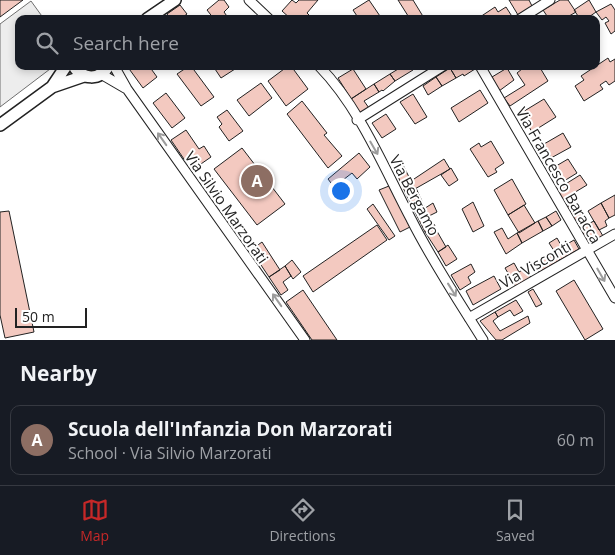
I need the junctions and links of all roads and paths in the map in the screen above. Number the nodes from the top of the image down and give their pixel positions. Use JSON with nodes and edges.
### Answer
{"nodes":[{"id":1,"x":167,"y":0,"type":"edge"},
{"id":2,"x":175,"y":0,"type":"edge"},
{"id":3,"x":249,"y":0,"type":"edge"},
{"id":4,"x":550,"y":0,"type":"edge"},
{"id":5,"x":158,"y":11,"type":"junction"},
{"id":6,"x":152,"y":15,"type":"edge"},
{"id":7,"x":265,"y":15,"type":"edge"},
{"id":8,"x":526,"y":15,"type":"edge"},
{"id":9,"x":63,"y":70,"type":"edge"},
{"id":10,"x":78,"y":70,"type":"edge"},
{"id":11,"x":104,"y":70,"type":"edge"},
{"id":12,"x":116,"y":70,"type":"edge"},
{"id":13,"x":323,"y":70,"type":"edge"},
{"id":14,"x":437,"y":70,"type":"edge"},
{"id":15,"x":482,"y":70,"type":"edge"},
{"id":16,"x":84,"y":76,"type":"junction"},
{"id":17,"x":52,"y":87,"type":"junction"},
{"id":18,"x":127,"y":89,"type":"junction"},
{"id":19,"x":357,"y":120,"type":"junction"},
{"id":20,"x":0,"y":125,"type":"edge"},
{"id":21,"x":615,"y":234,"type":"edge"},
{"id":22,"x":587,"y":250,"type":"junction"},
{"id":23,"x":615,"y":298,"type":"edge"},
{"id":24,"x":469,"y":318,"type":"junction"},
{"id":25,"x":305,"y":340,"type":"edge"},
{"id":26,"x":483,"y":340,"type":"edge"}],
"edges":[{"from":1,"to":5,"type":"street"},
{"from":2,"to":5,"type":"street"},
{"from":3,"to":7,"type":"street"},
{"from":4,"to":8,"type":"street"},
{"from":5,"to":6,"type":"street"},
{"from":9,"to":17,"type":"street"},
{"from":10,"to":16,"type":"street"},
{"from":11,"to":16,"type":"street"},
{"from":11,"to":18,"type":"street","name":"Via Silvio Marzorati"},
{"from":12,"to":18,"type":"street","name":"Via Silvio Marzorati"},
{"from":13,"to":19,"type":"street","name":"Via Bergamo"},
{"from":14,"to":19,"type":"street"},
{"from":15,"to":22,"type":"street","name":"Via Francesco Baracca"},
{"from":16,"to":17,"type":"street"},
{"from":17,"to":20,"type":"street"},
{"from":25,"to":18,"type":"street","name":"Via Silvio Marzorati","one_way":true},
{"from":19,"to":24,"type":"street","name":"Via Bergamo","one_way":true},
{"from":21,"to":22,"type":"street","name":"Via Visconti"},
{"from":22,"to":23,"type":"street","name":"Via Francesco Baracca","one_way":true},
{"from":22,"to":24,"type":"street","name":"Via Visconti"},
{"from":24,"to":26,"type":"street","name":"Via Bergamo"}]}
